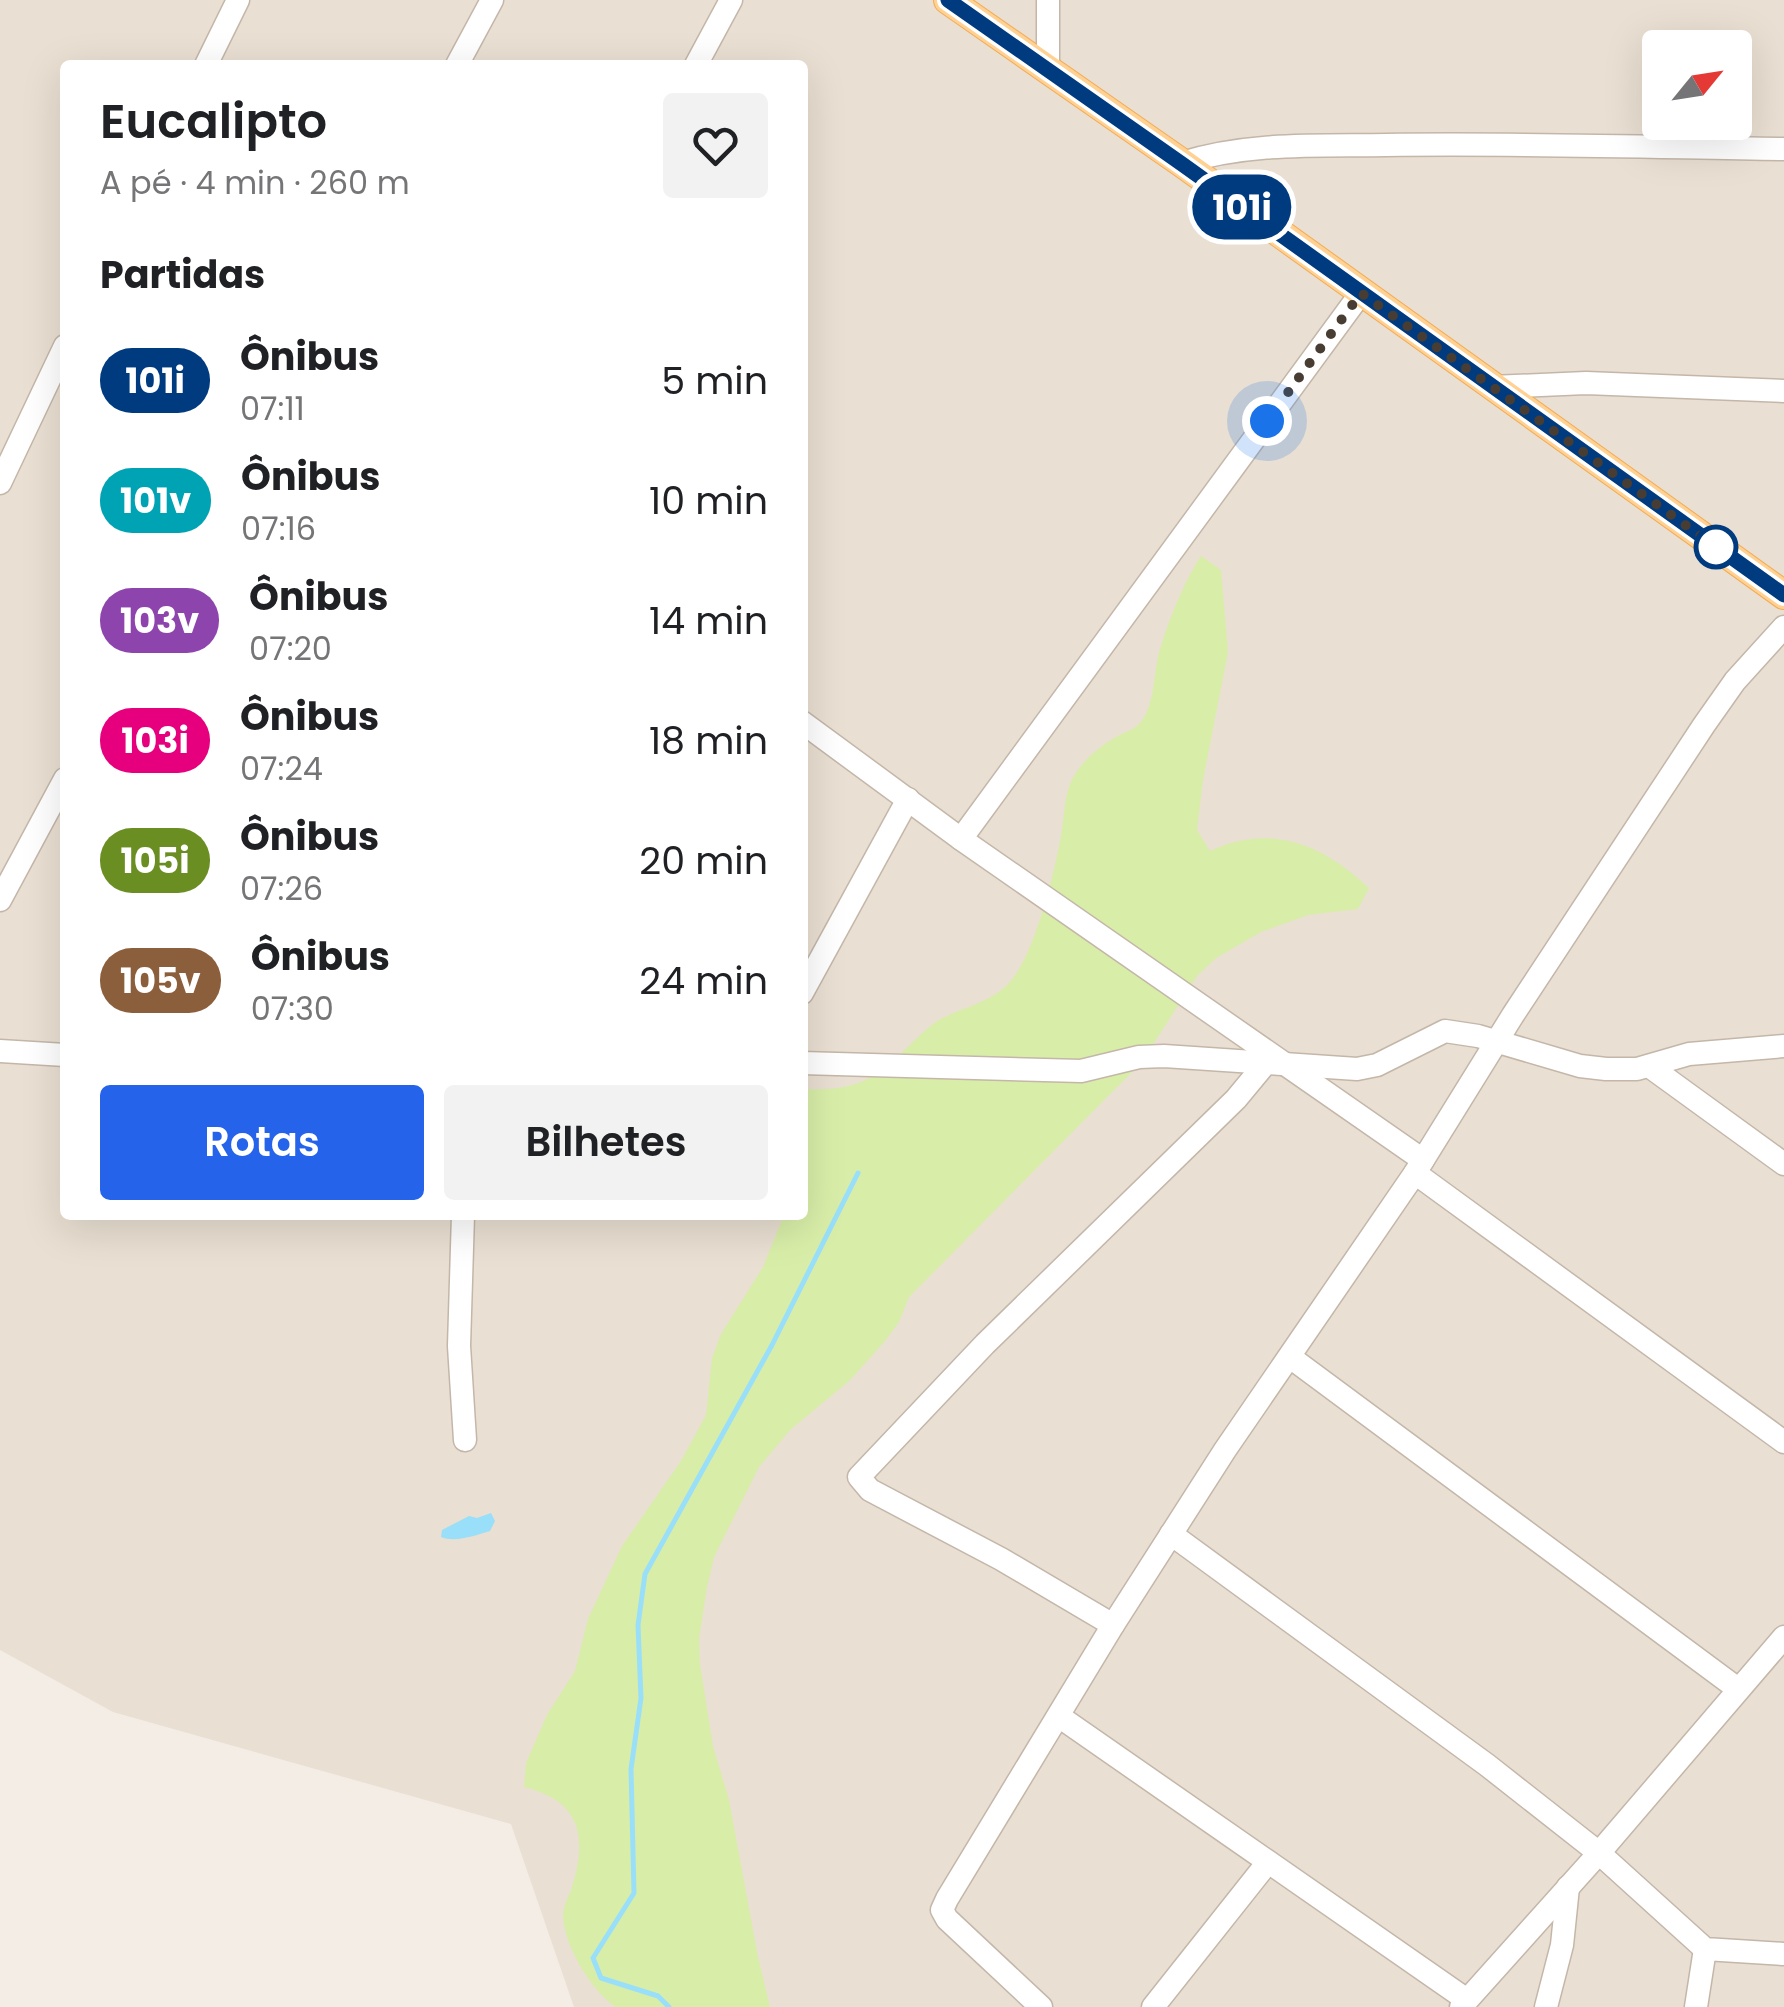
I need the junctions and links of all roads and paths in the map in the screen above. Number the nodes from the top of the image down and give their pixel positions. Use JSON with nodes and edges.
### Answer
{"nodes":[{"id":1,"x":238,"y":0,"type":"edge"},
{"id":2,"x":492,"y":0,"type":"edge"},
{"id":3,"x":731,"y":0,"type":"edge"},
{"id":4,"x":948,"y":0,"type":"edge"},
{"id":5,"x":1048,"y":0,"type":"edge"},
{"id":6,"x":208,"y":60,"type":"edge"},
{"id":7,"x":459,"y":60,"type":"edge"},
{"id":8,"x":699,"y":60,"type":"edge"},
{"id":9,"x":1048,"y":72,"type":"junction"},
{"id":10,"x":1784,"y":149,"type":"edge"},
{"id":11,"x":1182,"y":164,"type":"junction"},
{"id":12,"x":1361,"y":293,"type":"junction"},
{"id":13,"x":60,"y":357,"type":"edge"},
{"id":14,"x":1492,"y":387,"type":"junction"},
{"id":15,"x":1784,"y":391,"type":"edge"},
{"id":16,"x":0,"y":483,"type":"edge"},
{"id":17,"x":1784,"y":596,"type":"edge"},
{"id":18,"x":1784,"y":627,"type":"edge"},
{"id":19,"x":808,"y":733,"type":"edge"},
{"id":20,"x":60,"y":788,"type":"edge"},
{"id":21,"x":908,"y":799,"type":"junction"},
{"id":22,"x":961,"y":839,"type":"junction"},
{"id":23,"x":0,"y":900,"type":"edge"},
{"id":24,"x":808,"y":982,"type":"edge"},
{"id":25,"x":1495,"y":1042,"type":"junction"},
{"id":26,"x":1784,"y":1046,"type":"edge"},
{"id":27,"x":0,"y":1051,"type":"edge"},
{"id":28,"x":60,"y":1055,"type":"edge"},
{"id":29,"x":808,"y":1063,"type":"edge"},
{"id":30,"x":1265,"y":1064,"type":"junction"},
{"id":31,"x":1292,"y":1066,"type":"junction"},
{"id":32,"x":1649,"y":1066,"type":"junction"},
{"id":33,"x":1784,"y":1164,"type":"edge"},
{"id":34,"x":1419,"y":1166,"type":"junction"},
{"id":35,"x":463,"y":1220,"type":"edge"},
{"id":36,"x":1290,"y":1357,"type":"junction"},
{"id":37,"x":465,"y":1440,"type":"dead end"},
{"id":38,"x":1784,"y":1442,"type":"edge"},
{"id":39,"x":1171,"y":1534,"type":"junction"},
{"id":40,"x":1113,"y":1625,"type":"junction"},
{"id":41,"x":1784,"y":1636,"type":"edge"},
{"id":42,"x":1738,"y":1689,"type":"junction"},
{"id":43,"x":1060,"y":1717,"type":"junction"},
{"id":44,"x":1599,"y":1853,"type":"junction"},
{"id":45,"x":1268,"y":1862,"type":"junction"},
{"id":46,"x":1568,"y":1888,"type":"junction"},
{"id":47,"x":1706,"y":1949,"type":"junction"},
{"id":48,"x":1784,"y":1954,"type":"edge"},
{"id":49,"x":1464,"y":2004,"type":"edge"},
{"id":50,"x":1041,"y":2007,"type":"edge"},
{"id":51,"x":1154,"y":2007,"type":"edge"},
{"id":52,"x":1546,"y":2007,"type":"edge"},
{"id":53,"x":1696,"y":2007,"type":"edge"}],
"edges":[{"from":1,"to":6,"type":"street"},
{"from":2,"to":7,"type":"street"},
{"from":3,"to":8,"type":"street"},
{"from":4,"to":9,"type":"main road"},
{"from":5,"to":9,"type":"street"},
{"from":9,"to":11,"type":"main road"},
{"from":10,"to":11,"type":"street"},
{"from":11,"to":12,"type":"main road"},
{"from":12,"to":14,"type":"main road"},
{"from":12,"to":22,"type":"street"},
{"from":13,"to":16,"type":"street"},
{"from":14,"to":15,"type":"street"},
{"from":14,"to":17,"type":"main road"},
{"from":18,"to":25,"type":"street"},
{"from":19,"to":21,"type":"street"},
{"from":20,"to":23,"type":"street"},
{"from":21,"to":22,"type":"street"},
{"from":21,"to":24,"type":"street"},
{"from":22,"to":31,"type":"street"},
{"from":25,"to":31,"type":"street"},
{"from":25,"to":32,"type":"street"},
{"from":25,"to":34,"type":"street"},
{"from":26,"to":32,"type":"street"},
{"from":27,"to":28,"type":"street"},
{"from":29,"to":30,"type":"street"},
{"from":30,"to":31,"type":"street"},
{"from":30,"to":40,"type":"street"},
{"from":31,"to":34,"type":"street"},
{"from":32,"to":33,"type":"street"},
{"from":34,"to":36,"type":"street"},
{"from":34,"to":38,"type":"street"},
{"from":35,"to":37,"type":"street"},
{"from":36,"to":39,"type":"street"},
{"from":36,"to":42,"type":"street"},
{"from":39,"to":40,"type":"street"},
{"from":39,"to":44,"type":"street"},
{"from":40,"to":43,"type":"street"},
{"from":41,"to":42,"type":"street"},
{"from":42,"to":44,"type":"street"},
{"from":43,"to":45,"type":"street"},
{"from":43,"to":50,"type":"street"},
{"from":44,"to":46,"type":"street"},
{"from":44,"to":47,"type":"street"},
{"from":45,"to":49,"type":"street"},
{"from":45,"to":51,"type":"street"},
{"from":46,"to":49,"type":"street"},
{"from":46,"to":52,"type":"street"},
{"from":47,"to":48,"type":"street"},
{"from":47,"to":53,"type":"street"}]}
